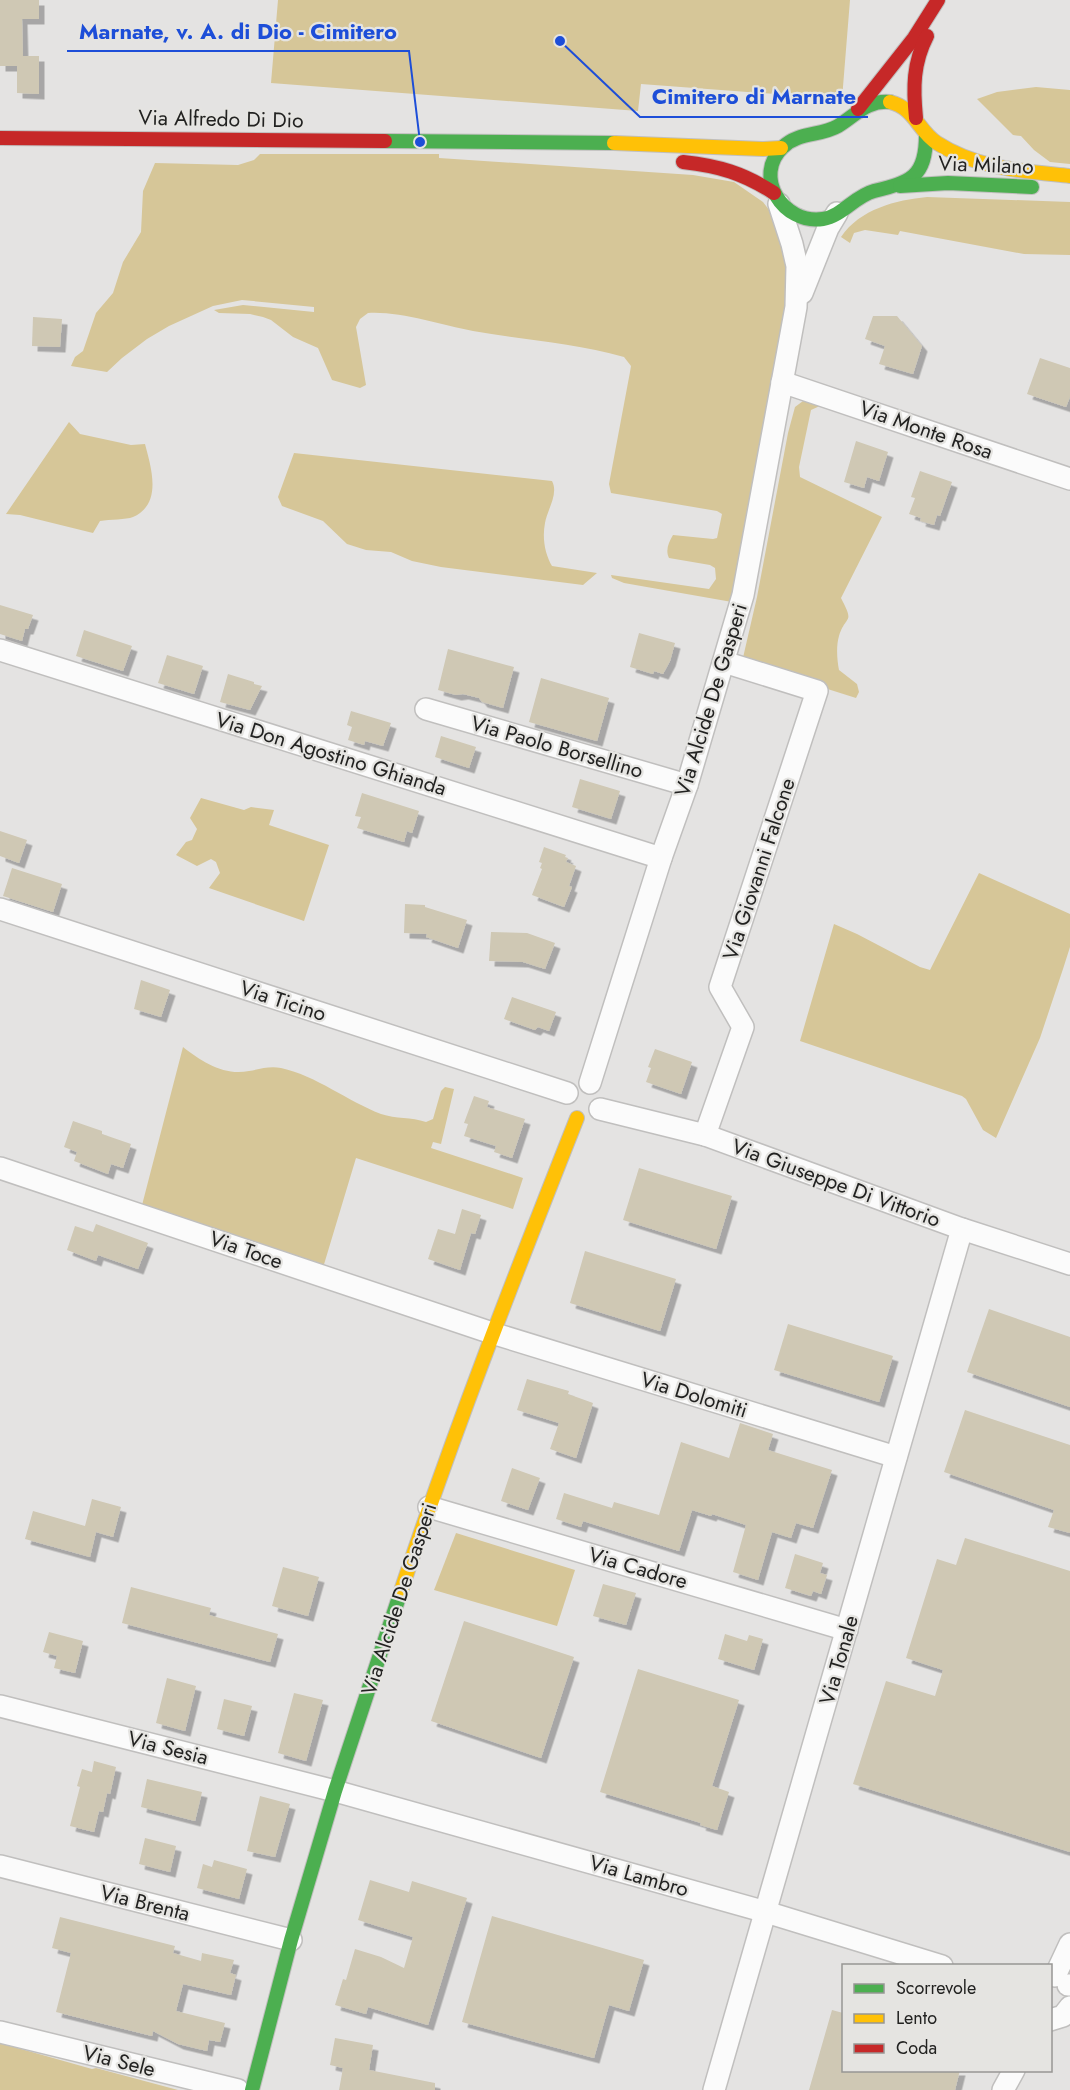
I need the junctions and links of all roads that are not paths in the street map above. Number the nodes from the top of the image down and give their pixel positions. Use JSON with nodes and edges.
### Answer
{"nodes":[{"id":1,"x":938,"y":0,"type":"edge"},
{"id":2,"x":943,"y":17,"type":"dead end"},
{"id":3,"x":858,"y":109,"type":"junction"},
{"id":4,"x":916,"y":118,"type":"junction"},
{"id":5,"x":926,"y":135,"type":"junction"},
{"id":6,"x":0,"y":138,"type":"edge"},
{"id":7,"x":442,"y":142,"type":"junction"},
{"id":8,"x":781,"y":148,"type":"junction"},
{"id":9,"x":614,"y":157,"type":"dead end"},
{"id":10,"x":671,"y":162,"type":"dead end"},
{"id":11,"x":1070,"y":176,"type":"edge"},
{"id":12,"x":900,"y":186,"type":"junction"},
{"id":13,"x":1059,"y":189,"type":"edge"},
{"id":14,"x":776,"y":198,"type":"junction"},
{"id":15,"x":837,"y":213,"type":"junction"},
{"id":16,"x":796,"y":307,"type":"junction"},
{"id":17,"x":782,"y":382,"type":"junction"},
{"id":18,"x":1070,"y":479,"type":"edge"},
{"id":19,"x":0,"y":650,"type":"edge"},
{"id":20,"x":724,"y":662,"type":"junction"},
{"id":21,"x":426,"y":709,"type":"dead end"},
{"id":22,"x":687,"y":785,"type":"junction"},
{"id":23,"x":662,"y":858,"type":"junction"},
{"id":24,"x":0,"y":909,"type":"edge"},
{"id":25,"x":590,"y":1083,"type":"junction"},
{"id":26,"x":567,"y":1093,"type":"junction"},
{"id":27,"x":600,"y":1109,"type":"junction"},
{"id":28,"x":577,"y":1118,"type":"junction"},
{"id":29,"x":705,"y":1136,"type":"junction"},
{"id":30,"x":0,"y":1168,"type":"edge"},
{"id":31,"x":962,"y":1229,"type":"junction"},
{"id":32,"x":1070,"y":1264,"type":"edge"},
{"id":33,"x":492,"y":1332,"type":"junction"},
{"id":34,"x":896,"y":1457,"type":"junction"},
{"id":35,"x":429,"y":1507,"type":"junction"},
{"id":36,"x":847,"y":1630,"type":"junction"},
{"id":37,"x":0,"y":1706,"type":"edge"},
{"id":38,"x":335,"y":1791,"type":"junction"},
{"id":39,"x":0,"y":1866,"type":"edge"},
{"id":40,"x":766,"y":1912,"type":"junction"},
{"id":41,"x":291,"y":1940,"type":"junction"},
{"id":42,"x":1070,"y":1944,"type":"edge"},
{"id":43,"x":939,"y":1964,"type":"edge"},
{"id":44,"x":1063,"y":1982,"type":"edge"},
{"id":45,"x":1070,"y":2007,"type":"edge"},
{"id":46,"x":1052,"y":2019,"type":"edge"},
{"id":47,"x":0,"y":2032,"type":"edge"},
{"id":48,"x":1013,"y":2072,"type":"edge"},
{"id":49,"x":238,"y":2090,"type":"edge"},
{"id":50,"x":252,"y":2090,"type":"edge"},
{"id":51,"x":714,"y":2090,"type":"edge"},
{"id":52,"x":1003,"y":2090,"type":"edge"}],
"edges":[{"from":1,"to":3,"type":"main road"},
{"from":2,"to":4,"type":"main road"},
{"from":3,"to":4,"type":"main road"},
{"from":3,"to":8,"type":"main road"},
{"from":4,"to":5,"type":"main road"},
{"from":5,"to":11,"type":"main road","name":"Via Milano"},
{"from":5,"to":12,"type":"main road"},
{"from":6,"to":7,"type":"main road","name":"Via Alfredo Di Dio"},
{"from":7,"to":8,"type":"main road","name":"Via Alfredo Di Dio"},
{"from":7,"to":9,"type":"main road","name":"Via Alfredo Di Dio"},
{"from":8,"to":14,"type":"main road"},
{"from":10,"to":14,"type":"main road"},
{"from":12,"to":13,"type":"main road","name":"Via Milano"},
{"from":12,"to":15,"type":"main road","name":"Via Milano"},
{"from":14,"to":15,"type":"main road"},
{"from":14,"to":16,"type":"street","name":"Via Alcide De Gasperi"},
{"from":15,"to":16,"type":"street","name":"Via Alcide De Gasperi"},
{"from":16,"to":17,"type":"street","name":"Via Alcide De Gasperi"},
{"from":17,"to":18,"type":"street","name":"Via Monte Rosa"},
{"from":17,"to":20,"type":"street","name":"Via Alcide De Gasperi"},
{"from":19,"to":23,"type":"street","name":"Via Don Agostino Ghianda"},
{"from":20,"to":22,"type":"street","name":"Via Alcide De Gasperi"},
{"from":20,"to":29,"type":"street","name":"Via Giovanni Falcone"},
{"from":21,"to":22,"type":"street","name":"Via Paolo Borsellino"},
{"from":22,"to":23,"type":"street","name":"Via Alcide De Gasperi"},
{"from":23,"to":25,"type":"street","name":"Via Alcide De Gasperi"},
{"from":24,"to":26,"type":"street","name":"Via Ticino"},
{"from":25,"to":26,"type":"street"},
{"from":25,"to":27,"type":"street"},
{"from":26,"to":28,"type":"street"},
{"from":27,"to":28,"type":"street"},
{"from":27,"to":29,"type":"street","name":"Via Giuseppe Di Vittorio"},
{"from":28,"to":33,"type":"main road","name":"Via Alcide De Gasperi"},
{"from":29,"to":31,"type":"street","name":"Via Giuseppe Di Vittorio"},
{"from":30,"to":33,"type":"street","name":"Via Toce"},
{"from":31,"to":32,"type":"street","name":"Via Giuseppe Di Vittorio"},
{"from":31,"to":34,"type":"street","name":"Via Tonale"},
{"from":33,"to":34,"type":"street","name":"Via Dolomiti"},
{"from":33,"to":35,"type":"main road","name":"Via Alcide De Gasperi"},
{"from":34,"to":36,"type":"street","name":"Via Tonale"},
{"from":35,"to":36,"type":"street","name":"Via Cadore"},
{"from":35,"to":38,"type":"main road","name":"Via Alcide De Gasperi"},
{"from":36,"to":40,"type":"street","name":"Via Tonale"},
{"from":37,"to":38,"type":"street","name":"Via Sesia"},
{"from":38,"to":40,"type":"street","name":"Via Lambro"},
{"from":38,"to":41,"type":"main road","name":"Via Alcide De Gasperi"},
{"from":39,"to":41,"type":"street","name":"Via Brenta"},
{"from":40,"to":43,"type":"street","name":"Via Lambro"},
{"from":40,"to":51,"type":"street","name":"Via Tonale"},
{"from":41,"to":50,"type":"main road","name":"Via Alcide De Gasperi"},
{"from":42,"to":44,"type":"street"},
{"from":45,"to":46,"type":"street"},
{"from":47,"to":49,"type":"street","name":"Via Sele"},
{"from":48,"to":52,"type":"street"}]}
